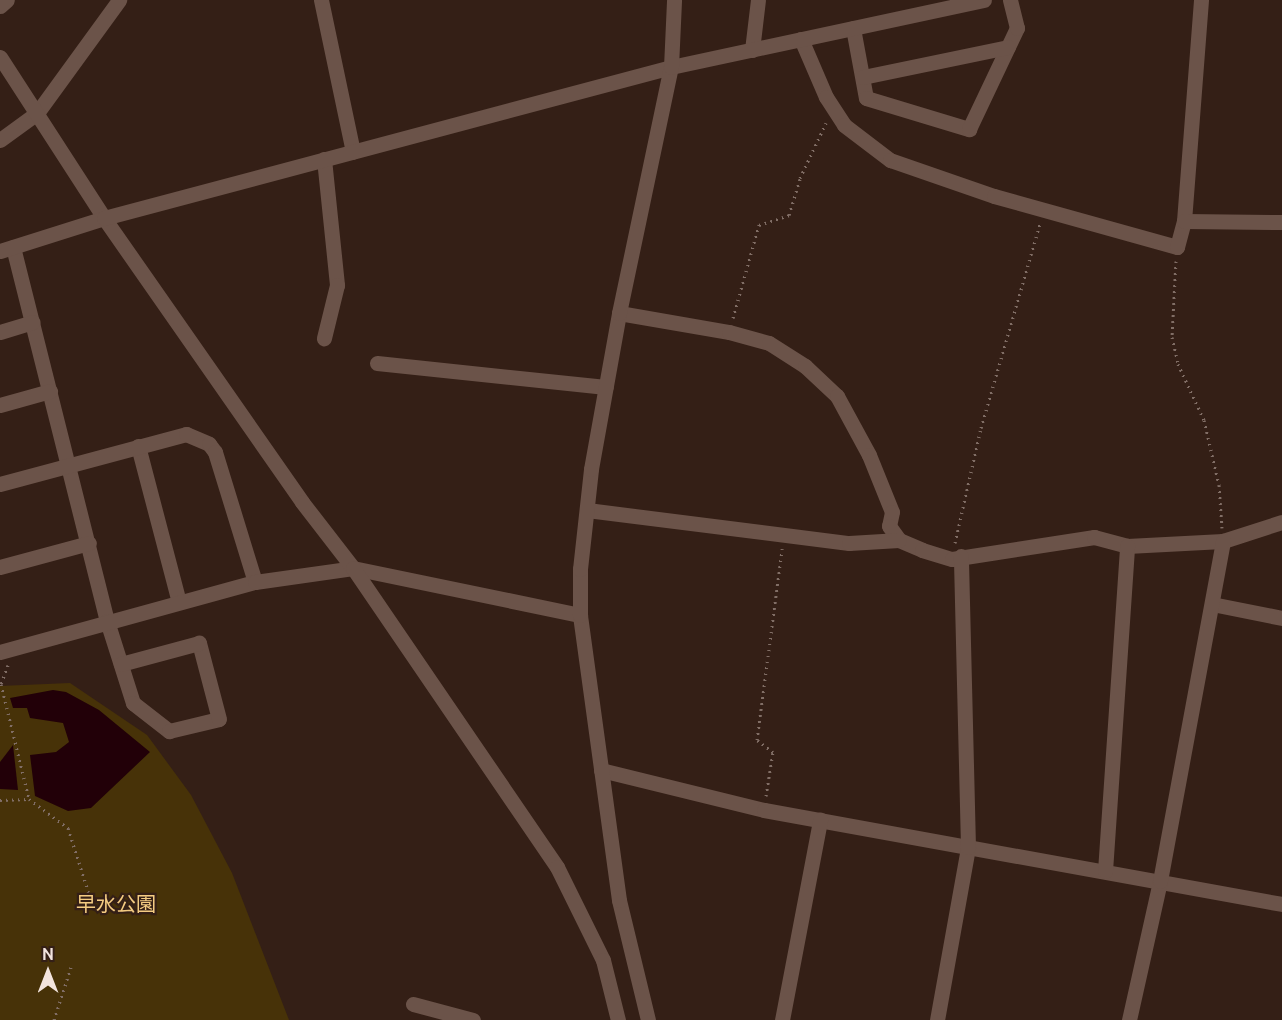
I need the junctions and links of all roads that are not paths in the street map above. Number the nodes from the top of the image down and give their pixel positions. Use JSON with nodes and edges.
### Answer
{"nodes":[{"id":1,"x":7,"y":0,"type":"edge"},
{"id":2,"x":119,"y":0,"type":"edge"},
{"id":3,"x":321,"y":0,"type":"edge"},
{"id":4,"x":674,"y":0,"type":"edge"},
{"id":5,"x":758,"y":0,"type":"edge"},
{"id":6,"x":984,"y":0,"type":"edge"},
{"id":7,"x":1011,"y":0,"type":"edge"},
{"id":8,"x":1201,"y":0,"type":"edge"},
{"id":9,"x":964,"y":2,"type":"edge"},
{"id":10,"x":0,"y":6,"type":"edge"},
{"id":11,"x":853,"y":28,"type":"junction"},
{"id":12,"x":801,"y":39,"type":"junction"},
{"id":13,"x":1008,"y":47,"type":"junction"},
{"id":14,"x":752,"y":50,"type":"junction"},
{"id":15,"x":0,"y":57,"type":"edge"},
{"id":16,"x":671,"y":66,"type":"junction"},
{"id":17,"x":862,"y":77,"type":"junction"},
{"id":18,"x":37,"y":113,"type":"junction"},
{"id":19,"x":0,"y":140,"type":"edge"},
{"id":20,"x":353,"y":152,"type":"junction"},
{"id":21,"x":324,"y":159,"type":"junction"},
{"id":22,"x":104,"y":218,"type":"junction"},
{"id":23,"x":1184,"y":221,"type":"junction"},
{"id":24,"x":1282,"y":222,"type":"edge"},
{"id":25,"x":6,"y":249,"type":"edge"},
{"id":26,"x":619,"y":314,"type":"junction"},
{"id":27,"x":33,"y":322,"type":"junction"},
{"id":28,"x":0,"y":332,"type":"edge"},
{"id":29,"x":324,"y":338,"type":"dead end"},
{"id":30,"x":377,"y":363,"type":"dead end"},
{"id":31,"x":606,"y":387,"type":"junction"},
{"id":32,"x":50,"y":391,"type":"junction"},
{"id":33,"x":0,"y":405,"type":"edge"},
{"id":34,"x":138,"y":446,"type":"junction"},
{"id":35,"x":68,"y":465,"type":"junction"},
{"id":36,"x":0,"y":484,"type":"edge"},
{"id":37,"x":586,"y":510,"type":"junction"},
{"id":38,"x":1282,"y":522,"type":"edge"},
{"id":39,"x":899,"y":540,"type":"junction"},
{"id":40,"x":1223,"y":541,"type":"junction"},
{"id":41,"x":89,"y":543,"type":"junction"},
{"id":42,"x":1127,"y":546,"type":"junction"},
{"id":43,"x":956,"y":558,"type":"junction"},
{"id":44,"x":0,"y":567,"type":"edge"},
{"id":45,"x":353,"y":568,"type":"junction"},
{"id":46,"x":255,"y":582,"type":"junction"},
{"id":47,"x":179,"y":602,"type":"junction"},
{"id":48,"x":1212,"y":604,"type":"junction"},
{"id":49,"x":580,"y":615,"type":"junction"},
{"id":50,"x":1282,"y":618,"type":"edge"},
{"id":51,"x":107,"y":621,"type":"junction"},
{"id":52,"x":0,"y":652,"type":"edge"},
{"id":53,"x":121,"y":664,"type":"junction"},
{"id":54,"x":601,"y":770,"type":"junction"},
{"id":55,"x":820,"y":820,"type":"junction"},
{"id":56,"x":968,"y":847,"type":"junction"},
{"id":57,"x":1105,"y":872,"type":"junction"},
{"id":58,"x":1160,"y":881,"type":"junction"},
{"id":59,"x":1282,"y":904,"type":"edge"},
{"id":60,"x":413,"y":1004,"type":"dead end"},
{"id":61,"x":473,"y":1020,"type":"edge"},
{"id":62,"x":618,"y":1020,"type":"edge"},
{"id":63,"x":648,"y":1020,"type":"edge"},
{"id":64,"x":782,"y":1020,"type":"edge"},
{"id":65,"x":937,"y":1020,"type":"edge"},
{"id":66,"x":1129,"y":1020,"type":"edge"}],
"edges":[{"from":1,"to":10,"type":"street"},
{"from":2,"to":18,"type":"street"},
{"from":3,"to":20,"type":"street"},
{"from":4,"to":16,"type":"street"},
{"from":5,"to":14,"type":"street"},
{"from":6,"to":9,"type":"street"},
{"from":7,"to":13,"type":"street"},
{"from":8,"to":23,"type":"street"},
{"from":9,"to":11,"type":"street"},
{"from":11,"to":12,"type":"street"},
{"from":11,"to":17,"type":"street"},
{"from":12,"to":14,"type":"street"},
{"from":12,"to":23,"type":"street"},
{"from":13,"to":17,"type":"street"},
{"from":13,"to":17,"type":"street"},
{"from":14,"to":16,"type":"street"},
{"from":15,"to":18,"type":"street"},
{"from":16,"to":20,"type":"street"},
{"from":16,"to":26,"type":"street"},
{"from":18,"to":19,"type":"street"},
{"from":18,"to":22,"type":"street"},
{"from":20,"to":21,"type":"street"},
{"from":21,"to":22,"type":"street"},
{"from":21,"to":29,"type":"street"},
{"from":22,"to":25,"type":"street"},
{"from":22,"to":45,"type":"street"},
{"from":23,"to":24,"type":"street"},
{"from":25,"to":27,"type":"street"},
{"from":26,"to":31,"type":"street"},
{"from":26,"to":39,"type":"street"},
{"from":27,"to":28,"type":"street"},
{"from":27,"to":32,"type":"street"},
{"from":30,"to":31,"type":"street"},
{"from":31,"to":37,"type":"street"},
{"from":32,"to":33,"type":"street"},
{"from":32,"to":35,"type":"street"},
{"from":34,"to":35,"type":"street"},
{"from":34,"to":46,"type":"street"},
{"from":34,"to":47,"type":"street"},
{"from":35,"to":36,"type":"street"},
{"from":35,"to":41,"type":"street"},
{"from":37,"to":39,"type":"street"},
{"from":37,"to":49,"type":"street"},
{"from":38,"to":40,"type":"street"},
{"from":39,"to":43,"type":"street"},
{"from":40,"to":42,"type":"street"},
{"from":40,"to":48,"type":"street"},
{"from":41,"to":44,"type":"street"},
{"from":41,"to":51,"type":"street"},
{"from":42,"to":43,"type":"street"},
{"from":42,"to":57,"type":"street"},
{"from":43,"to":56,"type":"street"},
{"from":45,"to":46,"type":"street"},
{"from":45,"to":49,"type":"street"},
{"from":45,"to":62,"type":"street"},
{"from":46,"to":47,"type":"street"},
{"from":47,"to":51,"type":"street"},
{"from":48,"to":50,"type":"street"},
{"from":48,"to":58,"type":"street"},
{"from":49,"to":54,"type":"street"},
{"from":51,"to":52,"type":"street"},
{"from":51,"to":53,"type":"street"},
{"from":53,"to":53,"type":"street"},
{"from":54,"to":55,"type":"street"},
{"from":54,"to":63,"type":"street"},
{"from":55,"to":56,"type":"street"},
{"from":55,"to":64,"type":"street"},
{"from":56,"to":57,"type":"street"},
{"from":56,"to":65,"type":"street"},
{"from":57,"to":58,"type":"street"},
{"from":58,"to":59,"type":"street"},
{"from":58,"to":66,"type":"street"},
{"from":60,"to":61,"type":"street"}]}
